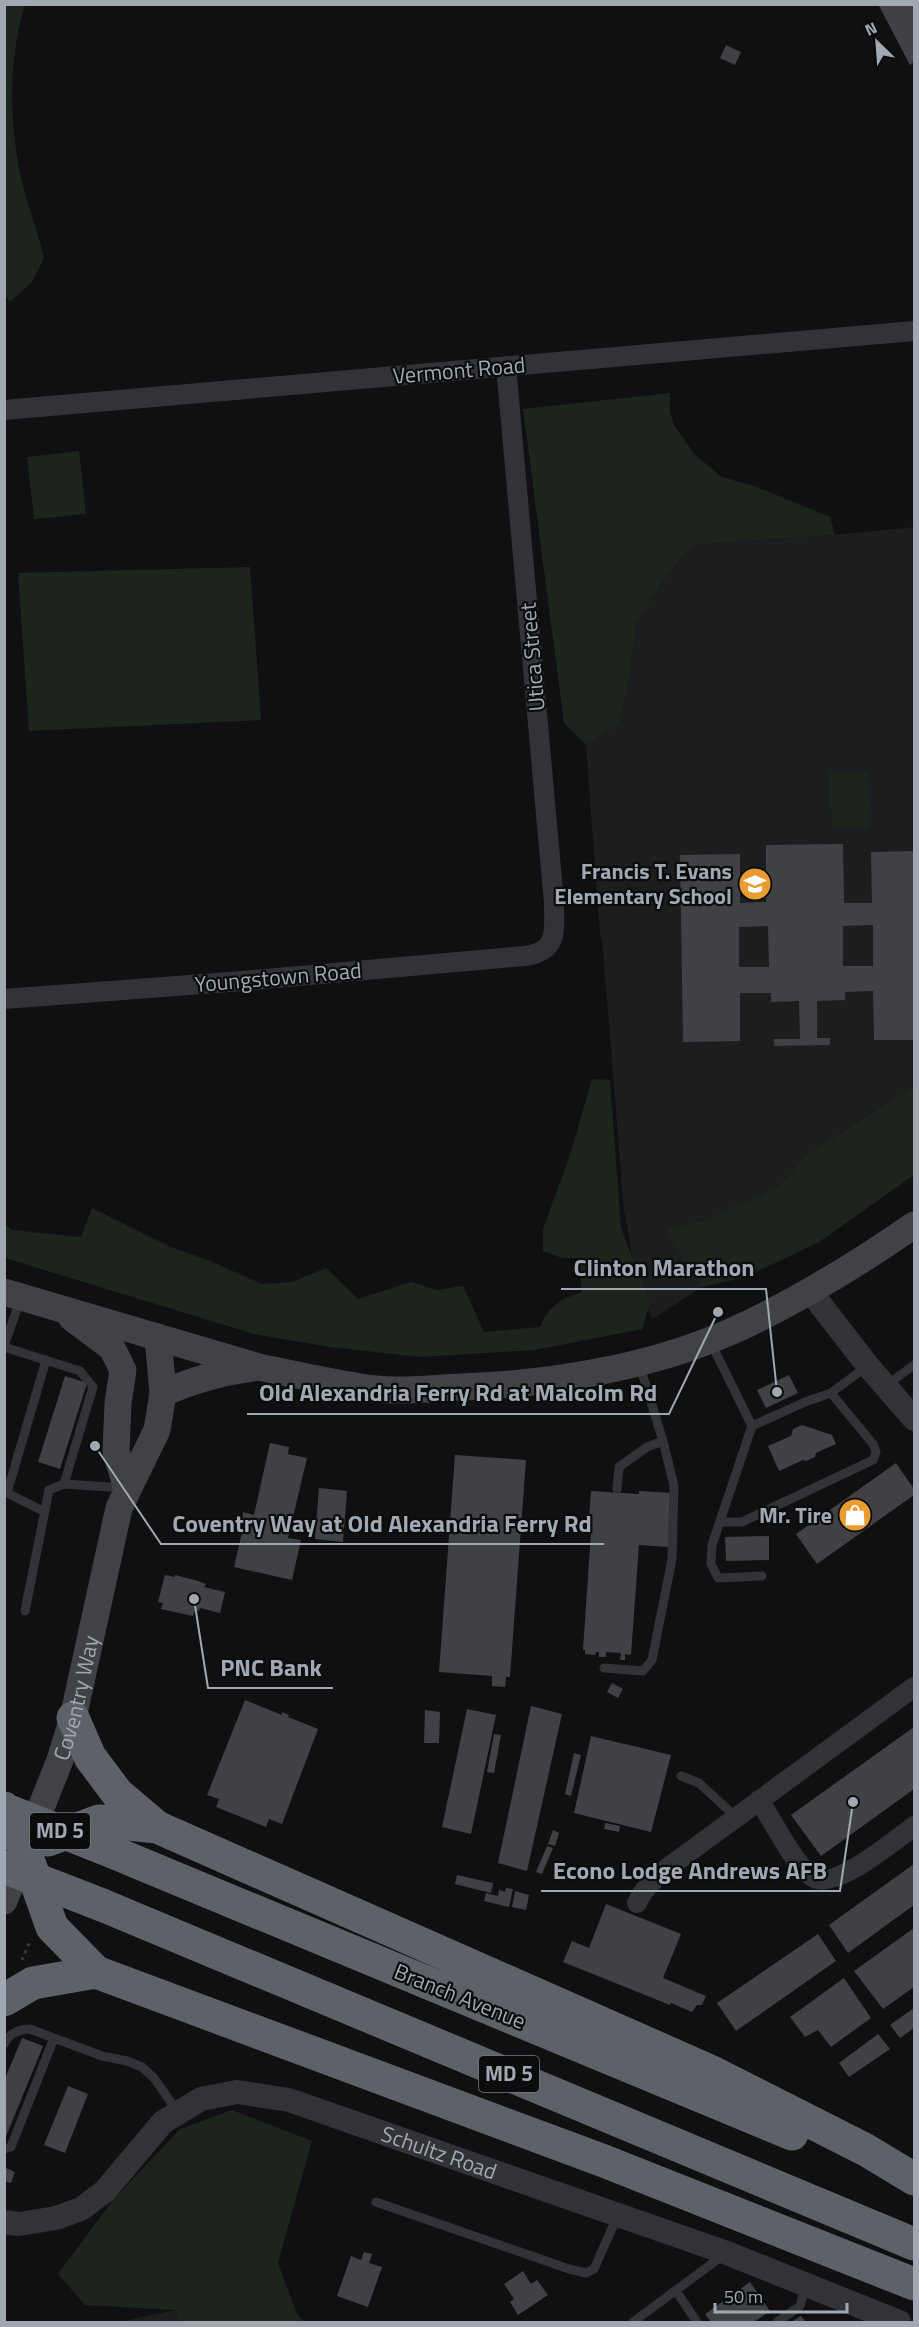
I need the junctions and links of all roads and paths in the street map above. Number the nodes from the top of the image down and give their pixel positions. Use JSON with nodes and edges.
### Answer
{"nodes":[{"id":1,"x":915,"y":331,"type":"edge"},
{"id":2,"x":506,"y":366,"type":"junction"},
{"id":3,"x":4,"y":410,"type":"edge"},
{"id":4,"x":548,"y":947,"type":"joint"},
{"id":5,"x":5,"y":999,"type":"edge"},
{"id":6,"x":915,"y":1225,"type":"edge"},
{"id":7,"x":810,"y":1291,"type":"junction"},
{"id":8,"x":12,"y":1294,"type":"edge"},
{"id":9,"x":62,"y":1310,"type":"junction"},
{"id":10,"x":158,"y":1337,"type":"junction"},
{"id":11,"x":709,"y":1340,"type":"junction"},
{"id":12,"x":4,"y":1346,"type":"edge"},
{"id":13,"x":46,"y":1360,"type":"junction"},
{"id":14,"x":638,"y":1361,"type":"junction"},
{"id":15,"x":915,"y":1365,"type":"edge"},
{"id":16,"x":868,"y":1366,"type":"junction"},
{"id":17,"x":259,"y":1367,"type":"junction"},
{"id":18,"x":886,"y":1386,"type":"junction"},
{"id":19,"x":163,"y":1393,"type":"junction"},
{"id":20,"x":831,"y":1393,"type":"junction"},
{"id":21,"x":118,"y":1403,"type":"junction"},
{"id":22,"x":915,"y":1419,"type":"edge"},
{"id":23,"x":753,"y":1426,"type":"junction"},
{"id":24,"x":663,"y":1441,"type":"junction"},
{"id":25,"x":64,"y":1484,"type":"junction"},
{"id":26,"x":127,"y":1489,"type":"junction"},
{"id":27,"x":617,"y":1489,"type":"dead end"},
{"id":28,"x":6,"y":1493,"type":"edge"},
{"id":29,"x":43,"y":1511,"type":"junction"},
{"id":30,"x":722,"y":1522,"type":"junction"},
{"id":31,"x":762,"y":1576,"type":"dead end"},
{"id":32,"x":25,"y":1611,"type":"dead end"},
{"id":33,"x":604,"y":1668,"type":"dead end"},
{"id":34,"x":915,"y":1688,"type":"edge"},
{"id":35,"x":73,"y":1718,"type":"junction"},
{"id":36,"x":681,"y":1776,"type":"dead end"},
{"id":37,"x":759,"y":1800,"type":"junction"},
{"id":38,"x":4,"y":1808,"type":"edge"},
{"id":39,"x":736,"y":1817,"type":"junction"},
{"id":40,"x":915,"y":1826,"type":"edge"},
{"id":41,"x":157,"y":1827,"type":"junction"},
{"id":42,"x":11,"y":1858,"type":"edge"},
{"id":43,"x":4,"y":1901,"type":"edge"},
{"id":44,"x":637,"y":1903,"type":"dead end"},
{"id":45,"x":96,"y":1972,"type":"junction"},
{"id":46,"x":4,"y":2000,"type":"edge"},
{"id":47,"x":54,"y":2038,"type":"junction"},
{"id":48,"x":4,"y":2044,"type":"edge"},
{"id":49,"x":178,"y":2113,"type":"junction"},
{"id":50,"x":4,"y":2149,"type":"edge"},
{"id":51,"x":915,"y":2179,"type":"edge"},
{"id":52,"x":915,"y":2188,"type":"edge"},
{"id":53,"x":376,"y":2202,"type":"dead end"},
{"id":54,"x":618,"y":2215,"type":"junction"},
{"id":55,"x":4,"y":2222,"type":"edge"},
{"id":56,"x":915,"y":2244,"type":"edge"},
{"id":57,"x":727,"y":2253,"type":"junction"},
{"id":58,"x":915,"y":2284,"type":"edge"},
{"id":59,"x":806,"y":2285,"type":"junction"},
{"id":60,"x":676,"y":2292,"type":"junction"},
{"id":61,"x":633,"y":2322,"type":"edge"},
{"id":62,"x":697,"y":2322,"type":"edge"},
{"id":63,"x":777,"y":2322,"type":"edge"},
{"id":64,"x":899,"y":2322,"type":"edge"}],
"edges":[{"from":1,"to":2,"type":"street","name":"Vermont Road"},
{"from":2,"to":3,"type":"street","name":"Vermont Road"},
{"from":2,"to":4,"type":"street","name":"Utica Street"},
{"from":4,"to":5,"type":"street","name":"Youngstown Road"},
{"from":6,"to":7,"type":"main road"},
{"from":7,"to":11,"type":"main road"},
{"from":7,"to":16,"type":"street"},
{"from":8,"to":9,"type":"main road"},
{"from":8,"to":12,"type":"lane"},
{"from":9,"to":10,"type":"main road"},
{"from":9,"to":21,"type":"main road"},
{"from":10,"to":17,"type":"main road"},
{"from":10,"to":19,"type":"main road","name":"Coventry Way"},
{"from":10,"to":21,"type":"main road"},
{"from":11,"to":14,"type":"main road"},
{"from":11,"to":23,"type":"lane"},
{"from":12,"to":13,"type":"lane"},
{"from":13,"to":25,"type":"lane"},
{"from":13,"to":28,"type":"lane"},
{"from":14,"to":17,"type":"main road"},
{"from":14,"to":24,"type":"lane"},
{"from":15,"to":18,"type":"lane"},
{"from":16,"to":18,"type":"street"},
{"from":16,"to":20,"type":"lane"},
{"from":17,"to":19,"type":"main road"},
{"from":18,"to":22,"type":"street"},
{"from":19,"to":26,"type":"main road","name":"Coventry Way"},
{"from":20,"to":23,"type":"lane"},
{"from":20,"to":30,"type":"lane"},
{"from":21,"to":26,"type":"main road"},
{"from":23,"to":30,"type":"lane"},
{"from":24,"to":27,"type":"lane"},
{"from":24,"to":33,"type":"lane"},
{"from":25,"to":26,"type":"lane"},
{"from":25,"to":29,"type":"lane"},
{"from":26,"to":35,"type":"main road","name":"Coventry Way"},
{"from":28,"to":29,"type":"lane"},
{"from":29,"to":32,"type":"lane"},
{"from":30,"to":31,"type":"lane"},
{"from":34,"to":37,"type":"street"},
{"from":35,"to":41,"type":"highway"},
{"from":35,"to":42,"type":"main road","name":"Coventry Way"},
{"from":36,"to":39,"type":"lane"},
{"from":37,"to":39,"type":"street"},
{"from":37,"to":40,"type":"street"},
{"from":38,"to":42,"type":"highway"},
{"from":38,"to":52,"type":"highway","name":"Branch Avenue","number":"MD 5","bridge":true},
{"from":39,"to":44,"type":"street"},
{"from":41,"to":42,"type":"highway"},
{"from":41,"to":51,"type":"highway"},
{"from":42,"to":43,"type":"main road","name":"Coventry Way"},
{"from":42,"to":45,"type":"highway"},
{"from":42,"to":56,"type":"highway","number":"MD 5","bridge":true},
{"from":45,"to":46,"type":"highway"},
{"from":45,"to":58,"type":"highway"},
{"from":47,"to":48,"type":"lane"},
{"from":47,"to":49,"type":"lane"},
{"from":47,"to":50,"type":"lane"},
{"from":49,"to":54,"type":"street","name":"Schultz Road"},
{"from":49,"to":55,"type":"street","name":"Schultz Road"},
{"from":53,"to":54,"type":"lane"},
{"from":54,"to":57,"type":"street","name":"Schultz Road"},
{"from":57,"to":59,"type":"street","name":"Schultz Road"},
{"from":57,"to":60,"type":"lane"},
{"from":59,"to":63,"type":"lane"},
{"from":59,"to":64,"type":"street","name":"Schultz Road"},
{"from":60,"to":61,"type":"lane"},
{"from":60,"to":62,"type":"lane"}]}
